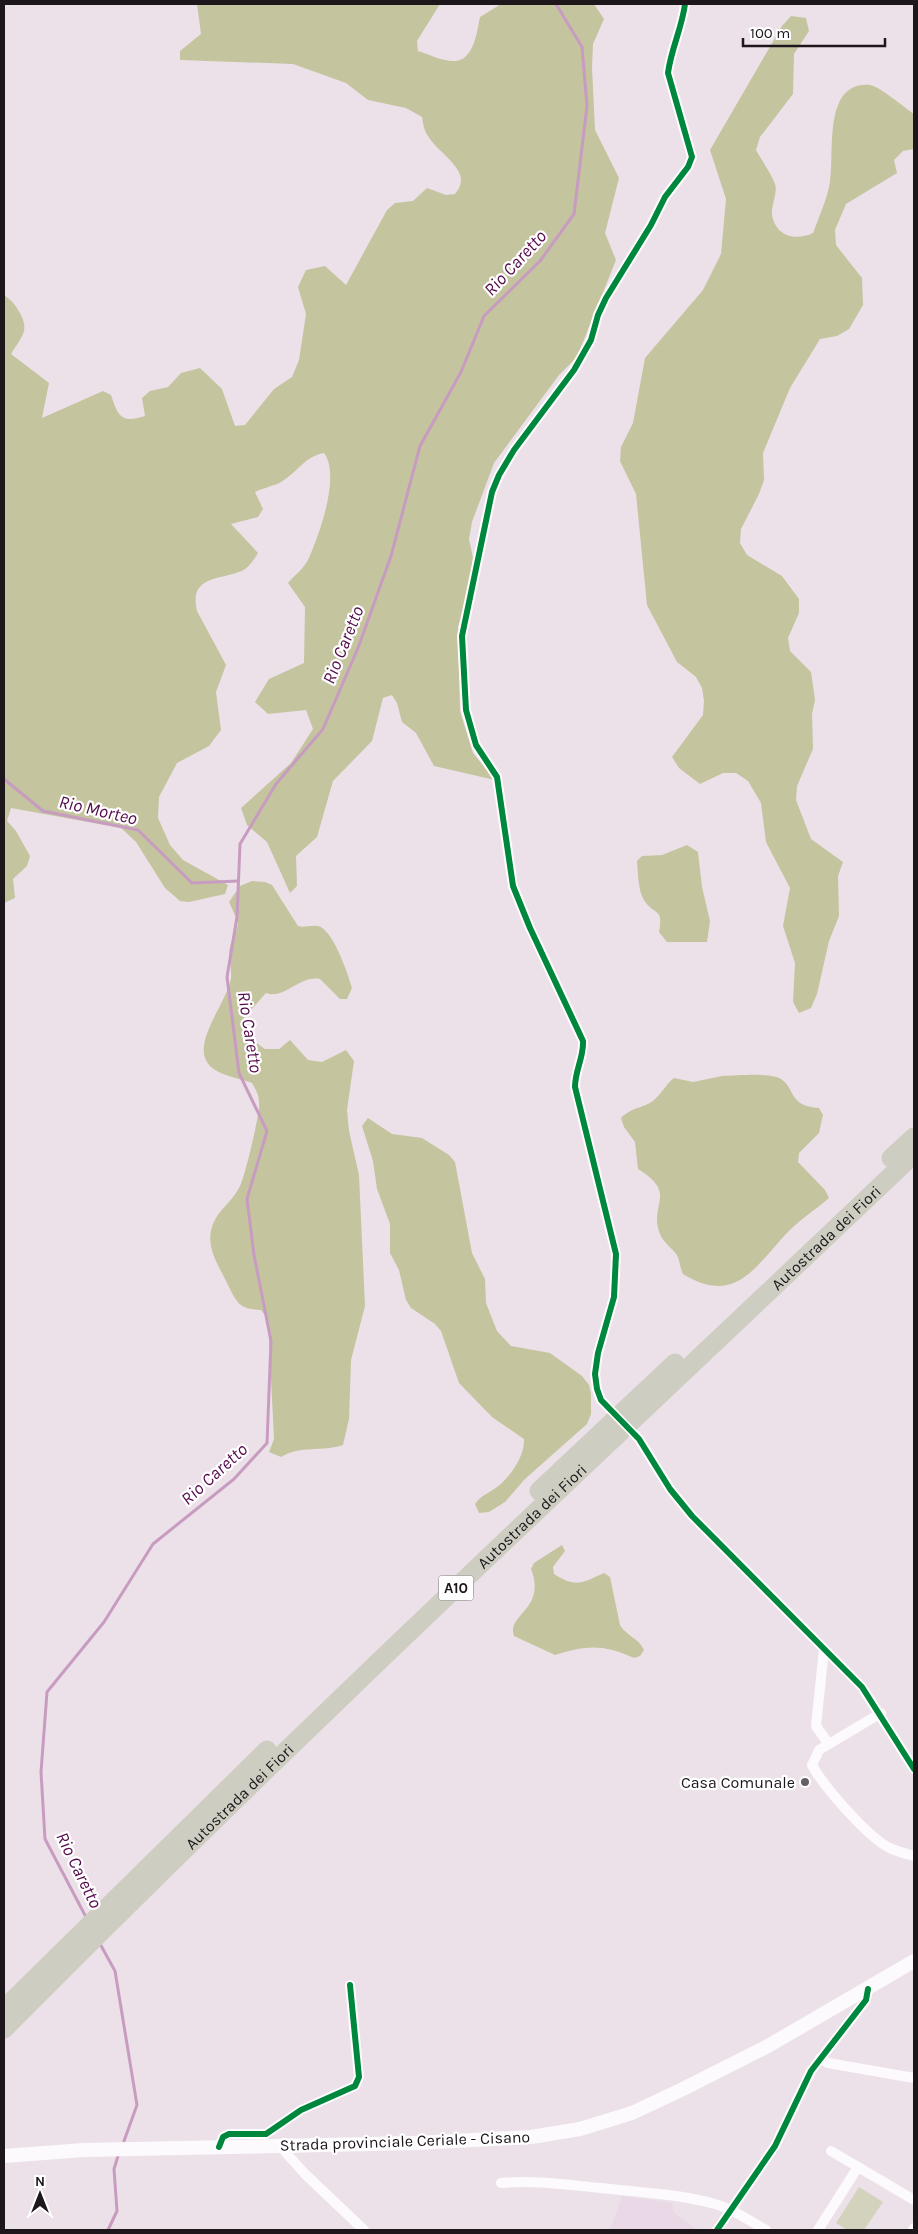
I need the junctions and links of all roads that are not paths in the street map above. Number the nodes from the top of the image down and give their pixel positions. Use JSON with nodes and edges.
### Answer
{"nodes":[{"id":1,"x":685,"y":4,"type":"edge"},
{"id":2,"x":914,"y":1137,"type":"edge"},
{"id":3,"x":914,"y":1154,"type":"edge"},
{"id":4,"x":824,"y":1649,"type":"junction"},
{"id":5,"x":880,"y":1713,"type":"junction"},
{"id":6,"x":828,"y":1743,"type":"junction"},
{"id":7,"x":914,"y":1769,"type":"edge"},
{"id":8,"x":914,"y":1856,"type":"edge"},
{"id":9,"x":914,"y":1961,"type":"edge"},
{"id":10,"x":350,"y":1984,"type":"dead end"},
{"id":11,"x":868,"y":1989,"type":"junction"},
{"id":12,"x":4,"y":2009,"type":"edge"},
{"id":13,"x":4,"y":2029,"type":"edge"},
{"id":14,"x":820,"y":2058,"type":"junction"},
{"id":15,"x":914,"y":2078,"type":"edge"},
{"id":16,"x":280,"y":2146,"type":"junction"},
{"id":17,"x":219,"y":2147,"type":"junction"},
{"id":18,"x":831,"y":2151,"type":"dead end"},
{"id":19,"x":4,"y":2156,"type":"edge"},
{"id":20,"x":858,"y":2167,"type":"junction"},
{"id":21,"x":501,"y":2183,"type":"dead end"},
{"id":22,"x":914,"y":2200,"type":"edge"},
{"id":23,"x":730,"y":2211,"type":"junction"},
{"id":24,"x":364,"y":2230,"type":"edge"},
{"id":25,"x":717,"y":2230,"type":"edge"},
{"id":26,"x":766,"y":2230,"type":"edge"},
{"id":27,"x":818,"y":2230,"type":"edge"}],
"edges":[{"from":1,"to":4,"type":"street"},
{"from":2,"to":12,"type":"highway","name":"Autostrada dei Fiori","number":"A10"},
{"from":3,"to":13,"type":"highway","name":"Autostrada dei Fiori","number":"A10"},
{"from":4,"to":5,"type":"street"},
{"from":4,"to":6,"type":"street"},
{"from":5,"to":6,"type":"street"},
{"from":5,"to":7,"type":"street"},
{"from":6,"to":8,"type":"street"},
{"from":9,"to":11,"type":"main road","name":"Strada provinciale Ceriale - Cisano"},
{"from":10,"to":17,"type":"street"},
{"from":11,"to":14,"type":"street"},
{"from":11,"to":16,"type":"main road","name":"Strada provinciale Ceriale - Cisano"},
{"from":14,"to":15,"type":"street"},
{"from":14,"to":23,"type":"street"},
{"from":16,"to":17,"type":"main road","name":"Strada provinciale Ceriale - Cisano"},
{"from":16,"to":24,"type":"street"},
{"from":17,"to":19,"type":"main road","name":"Strada provinciale Ceriale - Cisano"},
{"from":18,"to":20,"type":"street"},
{"from":20,"to":22,"type":"street"},
{"from":20,"to":27,"type":"street"},
{"from":21,"to":23,"type":"street"},
{"from":23,"to":25,"type":"street"},
{"from":23,"to":26,"type":"street"}]}
